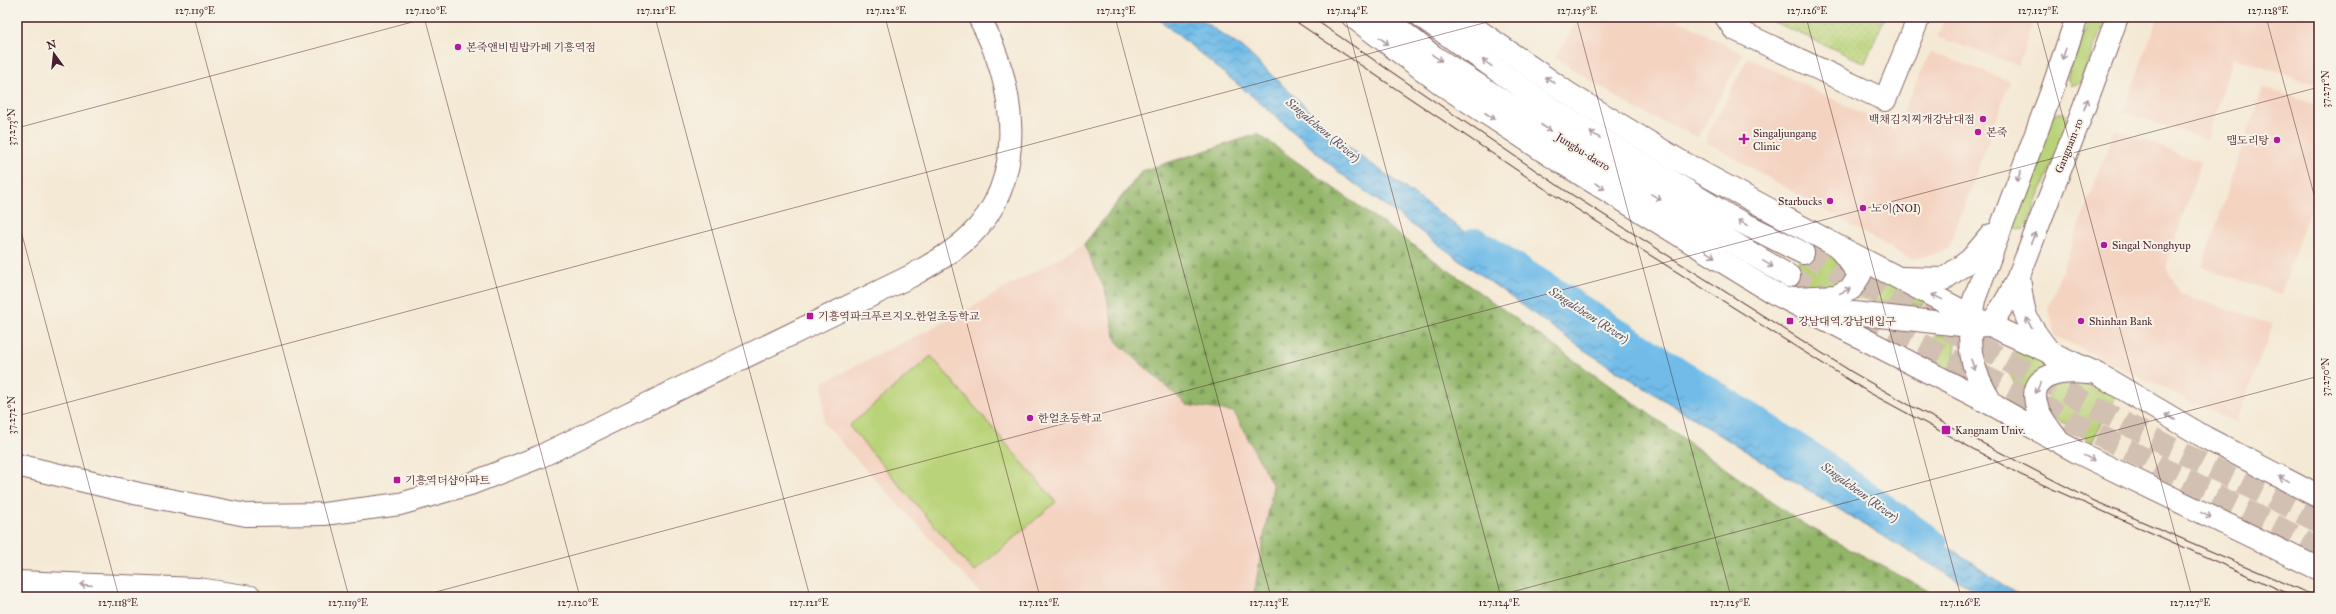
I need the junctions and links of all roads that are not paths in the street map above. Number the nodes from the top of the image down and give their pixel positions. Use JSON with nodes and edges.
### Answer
{"nodes":[{"id":1,"x":979,"y":17,"type":"edge"},
{"id":2,"x":1353,"y":17,"type":"edge"},
{"id":3,"x":1384,"y":17,"type":"edge"},
{"id":4,"x":1422,"y":17,"type":"edge"},
{"id":5,"x":1459,"y":17,"type":"edge"},
{"id":6,"x":1726,"y":17,"type":"edge"},
{"id":7,"x":1741,"y":17,"type":"edge"},
{"id":8,"x":1919,"y":17,"type":"edge"},
{"id":9,"x":2077,"y":17,"type":"edge"},
{"id":10,"x":2117,"y":17,"type":"edge"},
{"id":11,"x":1753,"y":38,"type":"junction"},
{"id":12,"x":2001,"y":224,"type":"junction"},
{"id":13,"x":1837,"y":246,"type":"junction"},
{"id":14,"x":1803,"y":253,"type":"tunnel mouth"},
{"id":15,"x":1987,"y":263,"type":"junction"},
{"id":16,"x":2019,"y":274,"type":"junction"},
{"id":17,"x":1789,"y":276,"type":"tunnel mouth"},
{"id":18,"x":1900,"y":278,"type":"junction"},
{"id":19,"x":1772,"y":292,"type":"junction"},
{"id":20,"x":1793,"y":298,"type":"junction"},
{"id":21,"x":1977,"y":322,"type":"junction"},
{"id":22,"x":2052,"y":355,"type":"junction"},
{"id":23,"x":2098,"y":374,"type":"junction"},
{"id":24,"x":1994,"y":405,"type":"junction"},
{"id":25,"x":2059,"y":442,"type":"junction"},
{"id":26,"x":17,"y":465,"type":"edge"},
{"id":27,"x":2319,"y":497,"type":"edge"},
{"id":28,"x":2319,"y":569,"type":"edge"},
{"id":29,"x":17,"y":582,"type":"edge"},
{"id":30,"x":251,"y":597,"type":"edge"}],
"edges":[{"from":1,"to":26,"type":"main road"},
{"from":2,"to":19,"type":"main road","one_way":true},
{"from":3,"to":17,"type":"main road","name":"Jungbu-daero","one_way":true},
{"from":14,"to":4,"type":"main road","name":"Jungbu-daero","one_way":true},
{"from":13,"to":5,"type":"main road","one_way":true},
{"from":6,"to":11,"type":"main road"},
{"from":7,"to":11,"type":"main road"},
{"from":8,"to":11,"type":"main road"},
{"from":9,"to":12,"type":"main road","one_way":true},
{"from":16,"to":10,"type":"main road","name":"Gangnam-ro","one_way":true},
{"from":12,"to":15,"type":"main road"},
{"from":12,"to":18,"type":"main road"},
{"from":13,"to":18,"type":"main road"},
{"from":20,"to":13,"type":"main road","one_way":true},
{"from":15,"to":16,"type":"main road"},
{"from":15,"to":21,"type":"main road"},
{"from":16,"to":21,"type":"main road","name":"Gangnam-ro"},
{"from":22,"to":16,"type":"main road","one_way":true},
{"from":21,"to":18,"type":"main road","one_way":true},
{"from":19,"to":20,"type":"main road"},
{"from":19,"to":24,"type":"main road"},
{"from":20,"to":21,"type":"main road"},
{"from":21,"to":22,"type":"main road"},
{"from":21,"to":24,"type":"main road","one_way":true},
{"from":22,"to":23,"type":"main road"},
{"from":23,"to":25,"type":"main road","one_way":true},
{"from":27,"to":23,"type":"main road","one_way":true},
{"from":24,"to":25,"type":"main road"},
{"from":25,"to":28,"type":"main road","one_way":true},
{"from":30,"to":29,"type":"main road","one_way":true}]}
